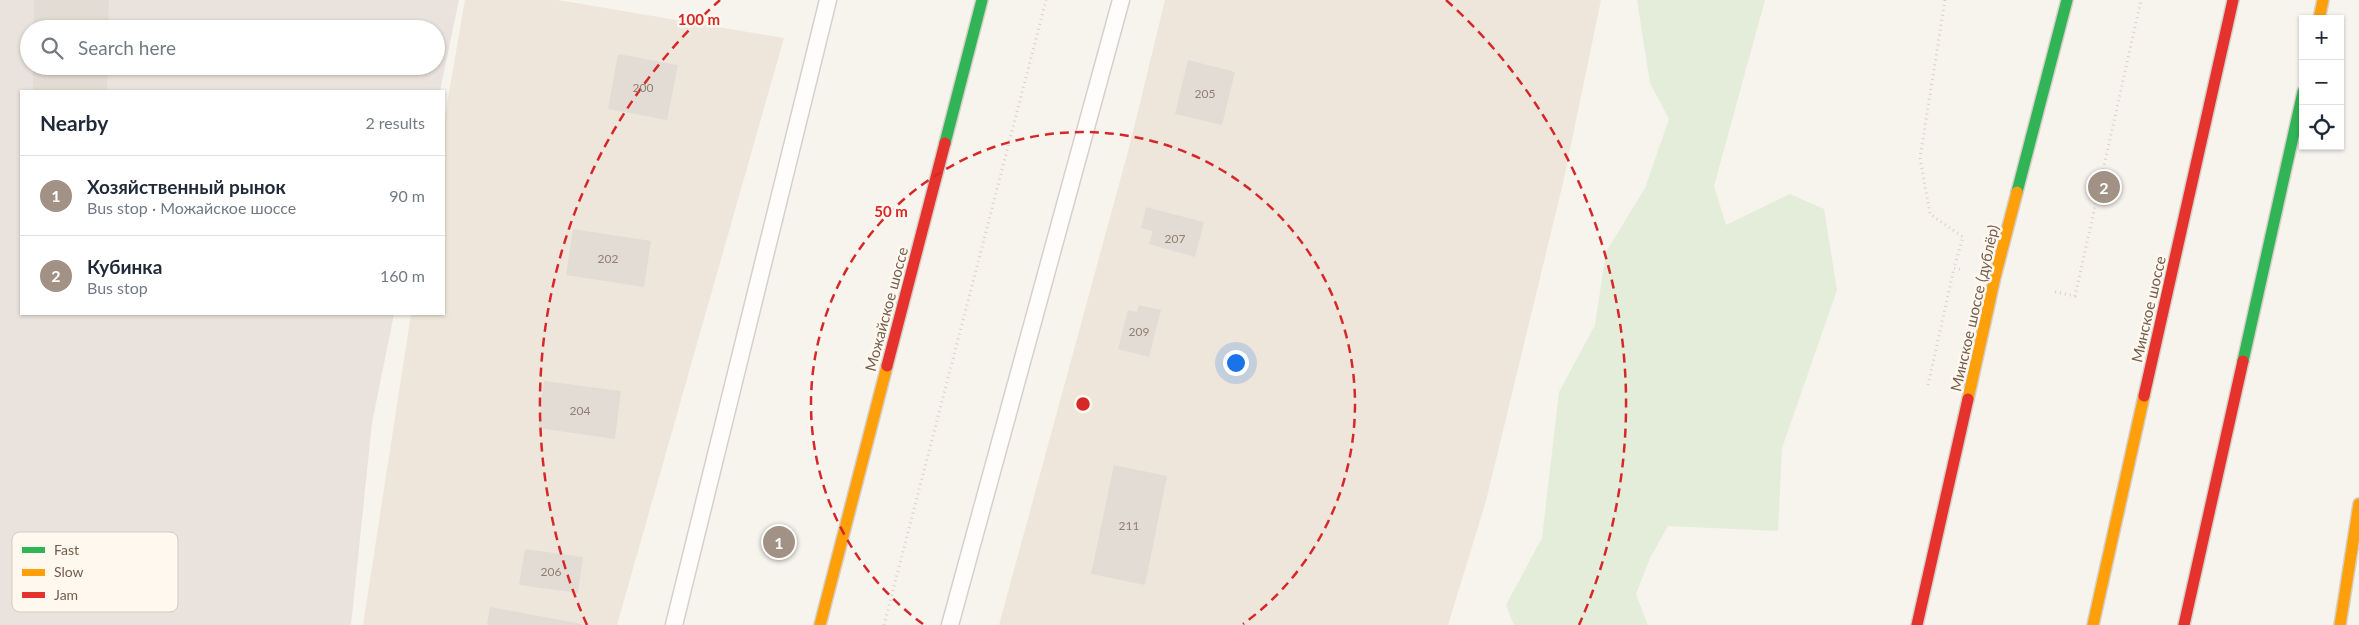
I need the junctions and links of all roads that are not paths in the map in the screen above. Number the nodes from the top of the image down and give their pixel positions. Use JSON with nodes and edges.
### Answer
{"nodes":[{"id":1,"x":828,"y":0,"type":"edge"},
{"id":2,"x":982,"y":0,"type":"edge"},
{"id":3,"x":1121,"y":0,"type":"edge"},
{"id":4,"x":2067,"y":0,"type":"edge"},
{"id":5,"x":2233,"y":0,"type":"edge"},
{"id":6,"x":2323,"y":0,"type":"edge"},
{"id":7,"x":2320,"y":15,"type":"edge"},
{"id":8,"x":2300,"y":105,"type":"edge"},
{"id":9,"x":2359,"y":504,"type":"edge"},
{"id":10,"x":674,"y":625,"type":"edge"},
{"id":11,"x":820,"y":625,"type":"edge"},
{"id":12,"x":950,"y":625,"type":"edge"},
{"id":13,"x":1917,"y":625,"type":"edge"},
{"id":14,"x":2093,"y":625,"type":"edge"},
{"id":15,"x":2184,"y":625,"type":"edge"},
{"id":16,"x":2340,"y":625,"type":"edge"}],
"edges":[{"from":1,"to":10,"type":"lane"},
{"from":2,"to":11,"type":"main road","name":"Можайское шоссе"},
{"from":3,"to":12,"type":"lane"},
{"from":4,"to":13,"type":"main road","name":"Минское шоссе (дублёр)"},
{"from":5,"to":14,"type":"main road","name":"Минское шоссе"},
{"from":6,"to":7,"type":"main road"},
{"from":8,"to":15,"type":"main road"},
{"from":9,"to":16,"type":"main road"}]}
